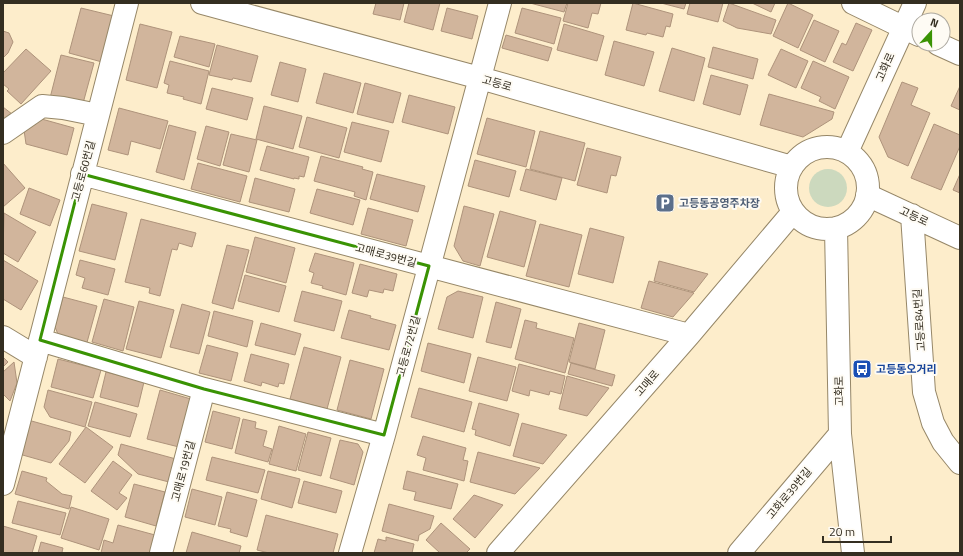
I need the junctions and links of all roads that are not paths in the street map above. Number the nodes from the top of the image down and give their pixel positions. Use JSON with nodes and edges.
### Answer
{"nodes":[{"id":1,"x":127,"y":3,"type":"edge"},
{"id":2,"x":202,"y":3,"type":"edge"},
{"id":3,"x":500,"y":3,"type":"edge"},
{"id":4,"x":852,"y":3,"type":"edge"},
{"id":5,"x":911,"y":31,"type":"edge"},
{"id":6,"x":480,"y":78,"type":"junction"},
{"id":7,"x":98,"y":115,"type":"junction"},
{"id":8,"x":3,"y":133,"type":"edge"},
{"id":9,"x":847,"y":152,"type":"junction"},
{"id":10,"x":792,"y":166,"type":"junction"},
{"id":11,"x":82,"y":174,"type":"junction"},
{"id":12,"x":867,"y":195,"type":"junction"},
{"id":13,"x":793,"y":212,"type":"junction"},
{"id":14,"x":912,"y":215,"type":"junction"},
{"id":15,"x":836,"y":228,"type":"junction"},
{"id":16,"x":960,"y":238,"type":"edge"},
{"id":17,"x":429,"y":266,"type":"junction"},
{"id":18,"x":689,"y":335,"type":"junction"},
{"id":19,"x":3,"y":337,"type":"edge"},
{"id":20,"x":38,"y":348,"type":"junction"},
{"id":21,"x":204,"y":389,"type":"junction"},
{"id":22,"x":840,"y":434,"type":"junction"},
{"id":23,"x":384,"y":435,"type":"junction"},
{"id":24,"x":960,"y":463,"type":"edge"},
{"id":25,"x":3,"y":484,"type":"edge"},
{"id":26,"x":161,"y":553,"type":"edge"},
{"id":27,"x":350,"y":553,"type":"edge"},
{"id":28,"x":498,"y":553,"type":"edge"},
{"id":29,"x":739,"y":553,"type":"edge"},
{"id":30,"x":853,"y":553,"type":"edge"}],
"edges":[{"from":1,"to":7,"type":"street","name":"고등로60번길"},
{"from":2,"to":6,"type":"street","name":"고등로"},
{"from":3,"to":6,"type":"street","name":"고등로72번길"},
{"from":4,"to":5,"type":"street"},
{"from":5,"to":9,"type":"street","name":"고화로"},
{"from":6,"to":10,"type":"street","name":"고등로"},
{"from":6,"to":17,"type":"street","name":"고등로72번길"},
{"from":7,"to":8,"type":"street"},
{"from":7,"to":11,"type":"street","name":"고등로60번길"},
{"from":9,"to":10,"type":"street"},
{"from":9,"to":12,"type":"street"},
{"from":10,"to":13,"type":"street"},
{"from":11,"to":17,"type":"street","name":"고매로39번길"},
{"from":11,"to":20,"type":"street","name":"고등로60번길"},
{"from":12,"to":14,"type":"street","name":"고등로"},
{"from":12,"to":15,"type":"street"},
{"from":13,"to":15,"type":"street"},
{"from":13,"to":18,"type":"street","name":"고매로"},
{"from":14,"to":16,"type":"street","name":"고등로"},
{"from":14,"to":24,"type":"street","name":"고등로84번길"},
{"from":15,"to":22,"type":"street","name":"고화로"},
{"from":17,"to":18,"type":"street","name":"고매로39번길"},
{"from":17,"to":23,"type":"street","name":"고등로72번길"},
{"from":18,"to":28,"type":"street","name":"고매로"},
{"from":19,"to":20,"type":"street"},
{"from":20,"to":21,"type":"street"},
{"from":20,"to":25,"type":"street"},
{"from":21,"to":23,"type":"street"},
{"from":21,"to":26,"type":"street","name":"고매로19번길"},
{"from":22,"to":29,"type":"street","name":"고화로39번길"},
{"from":22,"to":30,"type":"street","name":"고화로"},
{"from":23,"to":27,"type":"street","name":"고등로72번길"}]}
